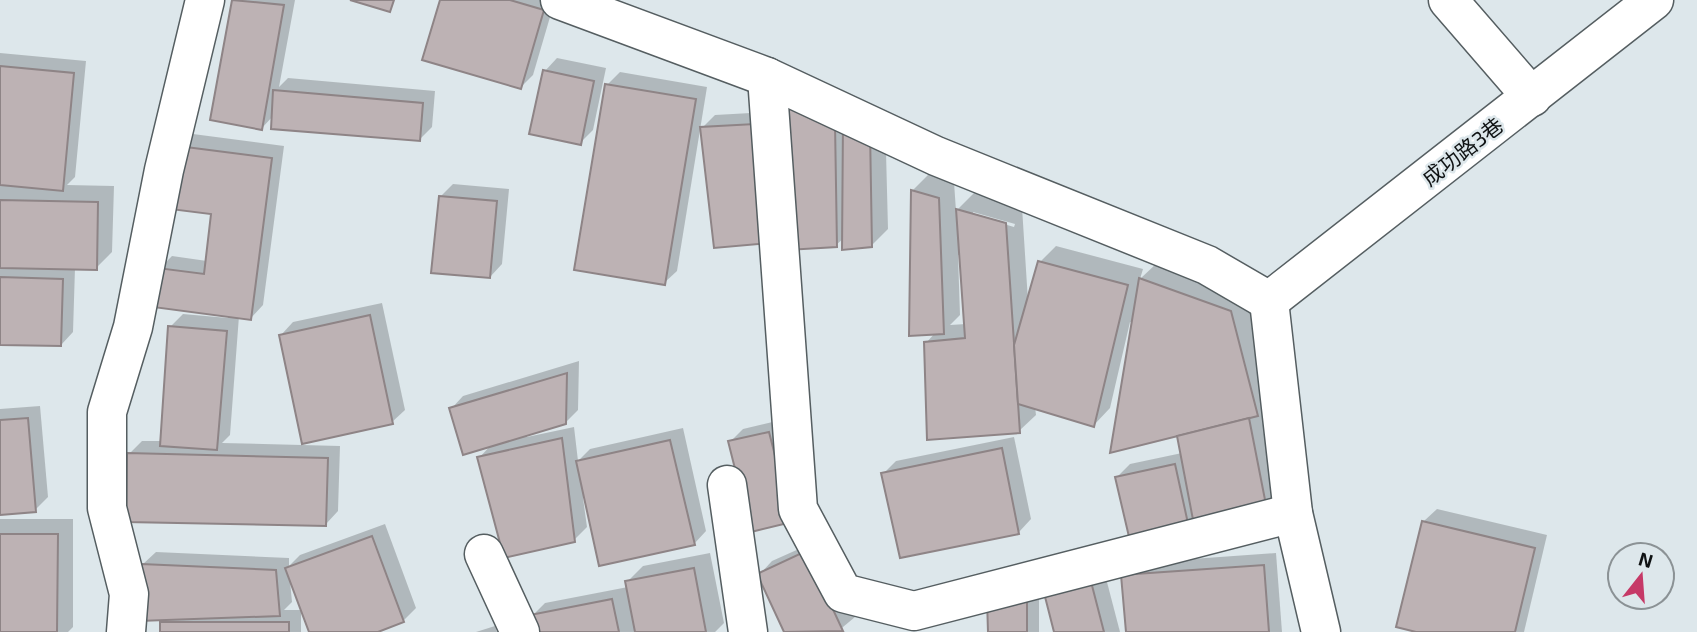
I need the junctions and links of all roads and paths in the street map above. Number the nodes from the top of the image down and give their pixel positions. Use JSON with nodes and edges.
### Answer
{"nodes":[{"id":1,"x":205,"y":0,"type":"edge"},
{"id":2,"x":560,"y":0,"type":"edge"},
{"id":3,"x":1448,"y":0,"type":"edge"},
{"id":4,"x":1654,"y":0,"type":"edge"},
{"id":5,"x":767,"y":77,"type":"junction"},
{"id":6,"x":1532,"y":97,"type":"junction"},
{"id":7,"x":1269,"y":301,"type":"junction"},
{"id":8,"x":727,"y":485,"type":"dead end"},
{"id":9,"x":1293,"y":513,"type":"junction"},
{"id":10,"x":484,"y":554,"type":"dead end"},
{"id":11,"x":126,"y":632,"type":"edge"},
{"id":12,"x":520,"y":632,"type":"edge"},
{"id":13,"x":748,"y":632,"type":"edge"},
{"id":14,"x":1321,"y":632,"type":"edge"}],
"edges":[{"from":1,"to":11,"type":"street"},
{"from":2,"to":5,"type":"street"},
{"from":3,"to":6,"type":"street"},
{"from":4,"to":6,"type":"street","name":"成功路3巷"},
{"from":5,"to":7,"type":"street"},
{"from":5,"to":9,"type":"street"},
{"from":6,"to":7,"type":"street","name":"成功路3巷"},
{"from":7,"to":9,"type":"street"},
{"from":8,"to":13,"type":"street"},
{"from":9,"to":14,"type":"street"},
{"from":10,"to":12,"type":"street"}]}
